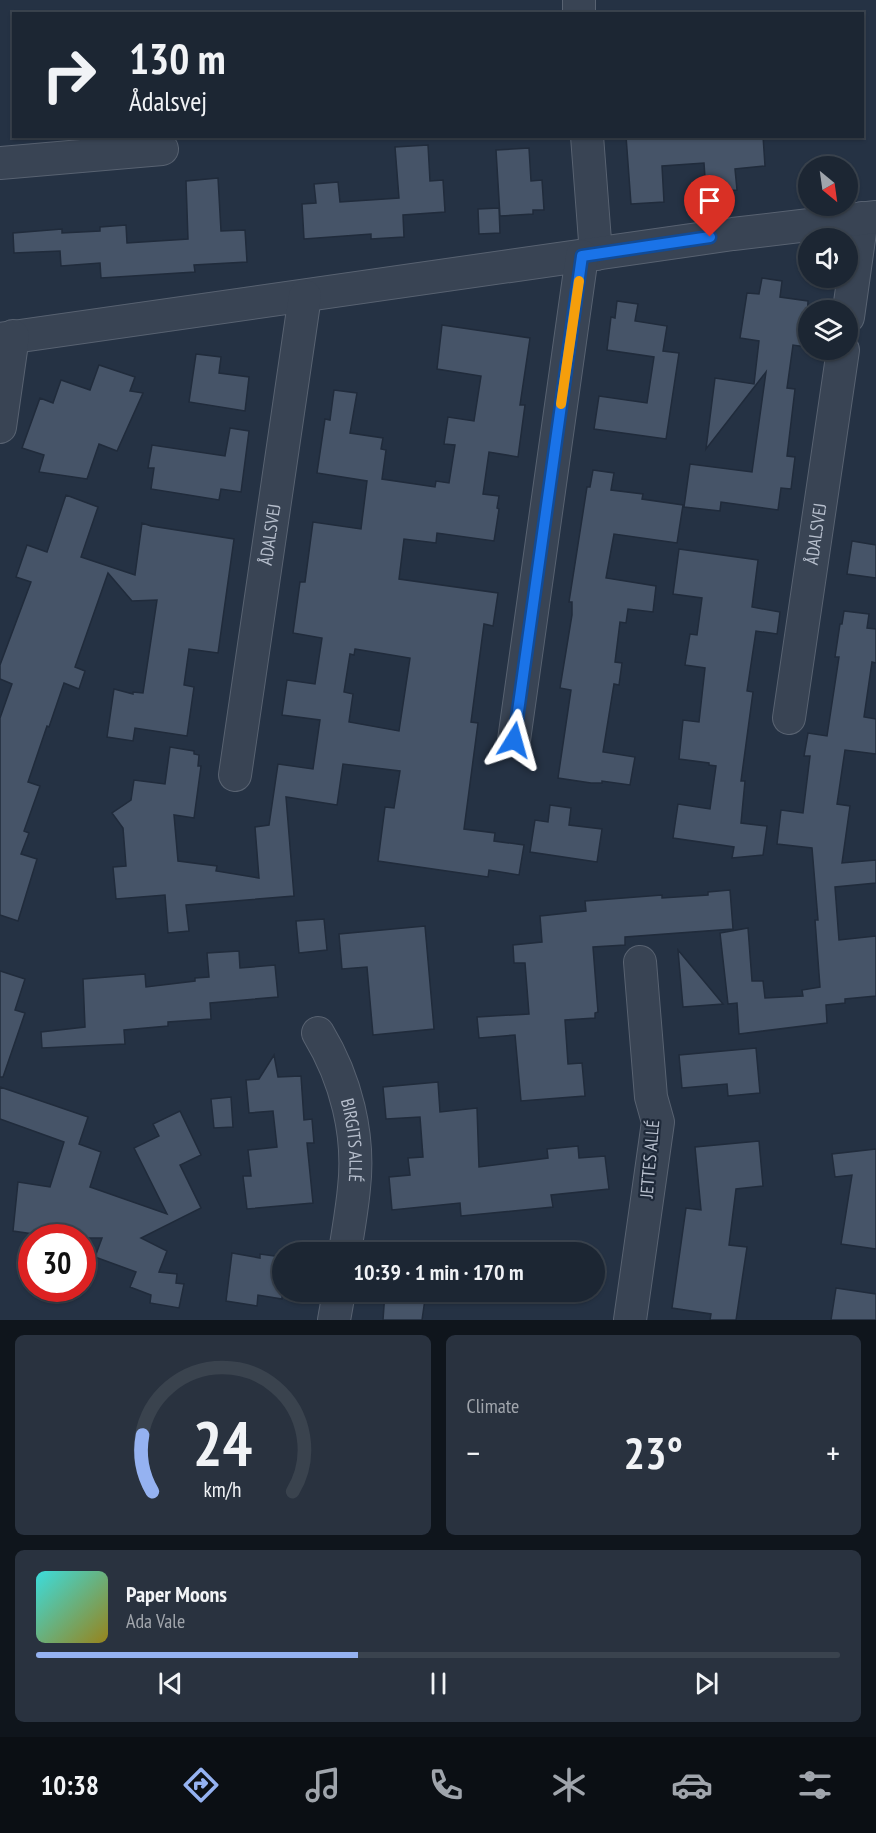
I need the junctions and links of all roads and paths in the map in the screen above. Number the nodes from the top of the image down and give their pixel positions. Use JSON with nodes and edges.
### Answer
{"nodes":[{"id":1,"x":587,"y":138,"type":"edge"},
{"id":2,"x":162,"y":149,"type":"dead end"},
{"id":3,"x":0,"y":163,"type":"edge"},
{"id":4,"x":869,"y":217,"type":"edge"},
{"id":5,"x":589,"y":255,"type":"junction"},
{"id":6,"x":305,"y":296,"type":"junction"},
{"id":7,"x":852,"y":300,"type":"edge"},
{"id":8,"x":7,"y":338,"type":"edge"},
{"id":9,"x":842,"y":360,"type":"edge"},
{"id":10,"x":0,"y":427,"type":"edge"},
{"id":11,"x":789,"y":718,"type":"dead end"},
{"id":12,"x":514,"y":740,"type":"dead end"},
{"id":13,"x":235,"y":775,"type":"dead end"},
{"id":14,"x":640,"y":962,"type":"dead end"},
{"id":15,"x":318,"y":1033,"type":"dead end"},
{"id":16,"x":347,"y":1242,"type":"edge"},
{"id":17,"x":337,"y":1302,"type":"edge"},
{"id":18,"x":334,"y":1320,"type":"edge"},
{"id":19,"x":630,"y":1320,"type":"edge"}],
"edges":[{"from":1,"to":5,"type":"street"},
{"from":2,"to":3,"type":"street"},
{"from":4,"to":5,"type":"street"},
{"from":4,"to":7,"type":"street"},
{"from":5,"to":6,"type":"street"},
{"from":5,"to":12,"type":"street"},
{"from":6,"to":8,"type":"street"},
{"from":6,"to":13,"type":"street","name":"ÅDALSVEJ"},
{"from":8,"to":10,"type":"street"},
{"from":9,"to":11,"type":"street","name":"ÅDALSVEJ"},
{"from":14,"to":19,"type":"street","name":"JETTES ALLÉ"},
{"from":15,"to":16,"type":"street","name":"BIRGITS ALLÉ"},
{"from":17,"to":18,"type":"street"}]}
